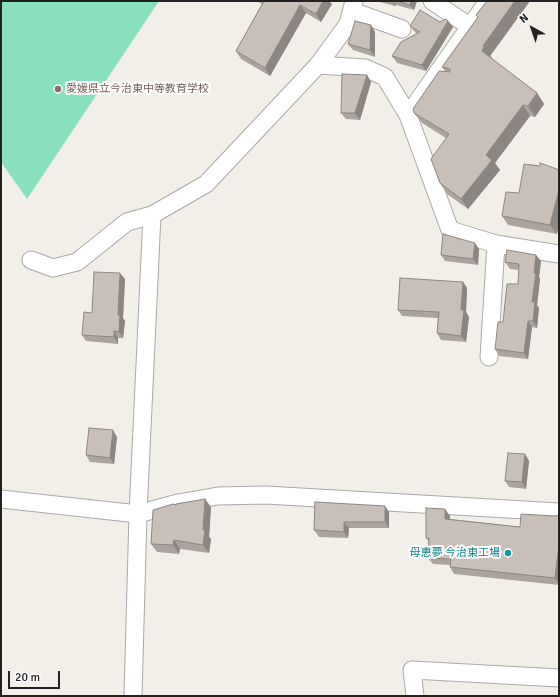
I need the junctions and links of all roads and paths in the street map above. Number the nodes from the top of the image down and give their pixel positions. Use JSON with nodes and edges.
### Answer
{"nodes":[{"id":1,"x":432,"y":1,"type":"edge"},
{"id":2,"x":488,"y":1,"type":"edge"},
{"id":3,"x":353,"y":6,"type":"edge"},
{"id":4,"x":469,"y":26,"type":"junction"},
{"id":5,"x":402,"y":29,"type":"dead end"},
{"id":6,"x":318,"y":65,"type":"junction"},
{"id":7,"x":408,"y":115,"type":"junction"},
{"id":8,"x":152,"y":215,"type":"junction"},
{"id":9,"x":496,"y":244,"type":"junction"},
{"id":10,"x":559,"y":254,"type":"edge"},
{"id":11,"x":31,"y":260,"type":"dead end"},
{"id":12,"x":488,"y":357,"type":"dead end"},
{"id":13,"x":1,"y":499,"type":"edge"},
{"id":14,"x":559,"y":512,"type":"edge"},
{"id":15,"x":138,"y":514,"type":"junction"},
{"id":16,"x":559,"y":678,"type":"edge"},
{"id":17,"x":133,"y":696,"type":"edge"},
{"id":18,"x":415,"y":696,"type":"edge"}],
"edges":[{"from":1,"to":4,"type":"street"},
{"from":2,"to":4,"type":"street"},
{"from":3,"to":5,"type":"street"},
{"from":3,"to":6,"type":"street"},
{"from":4,"to":7,"type":"street"},
{"from":6,"to":7,"type":"street"},
{"from":6,"to":8,"type":"street"},
{"from":7,"to":9,"type":"street"},
{"from":8,"to":11,"type":"street"},
{"from":8,"to":15,"type":"street"},
{"from":9,"to":10,"type":"street"},
{"from":9,"to":12,"type":"street"},
{"from":13,"to":15,"type":"street"},
{"from":14,"to":15,"type":"street"},
{"from":15,"to":17,"type":"street"},
{"from":16,"to":18,"type":"street"}]}
